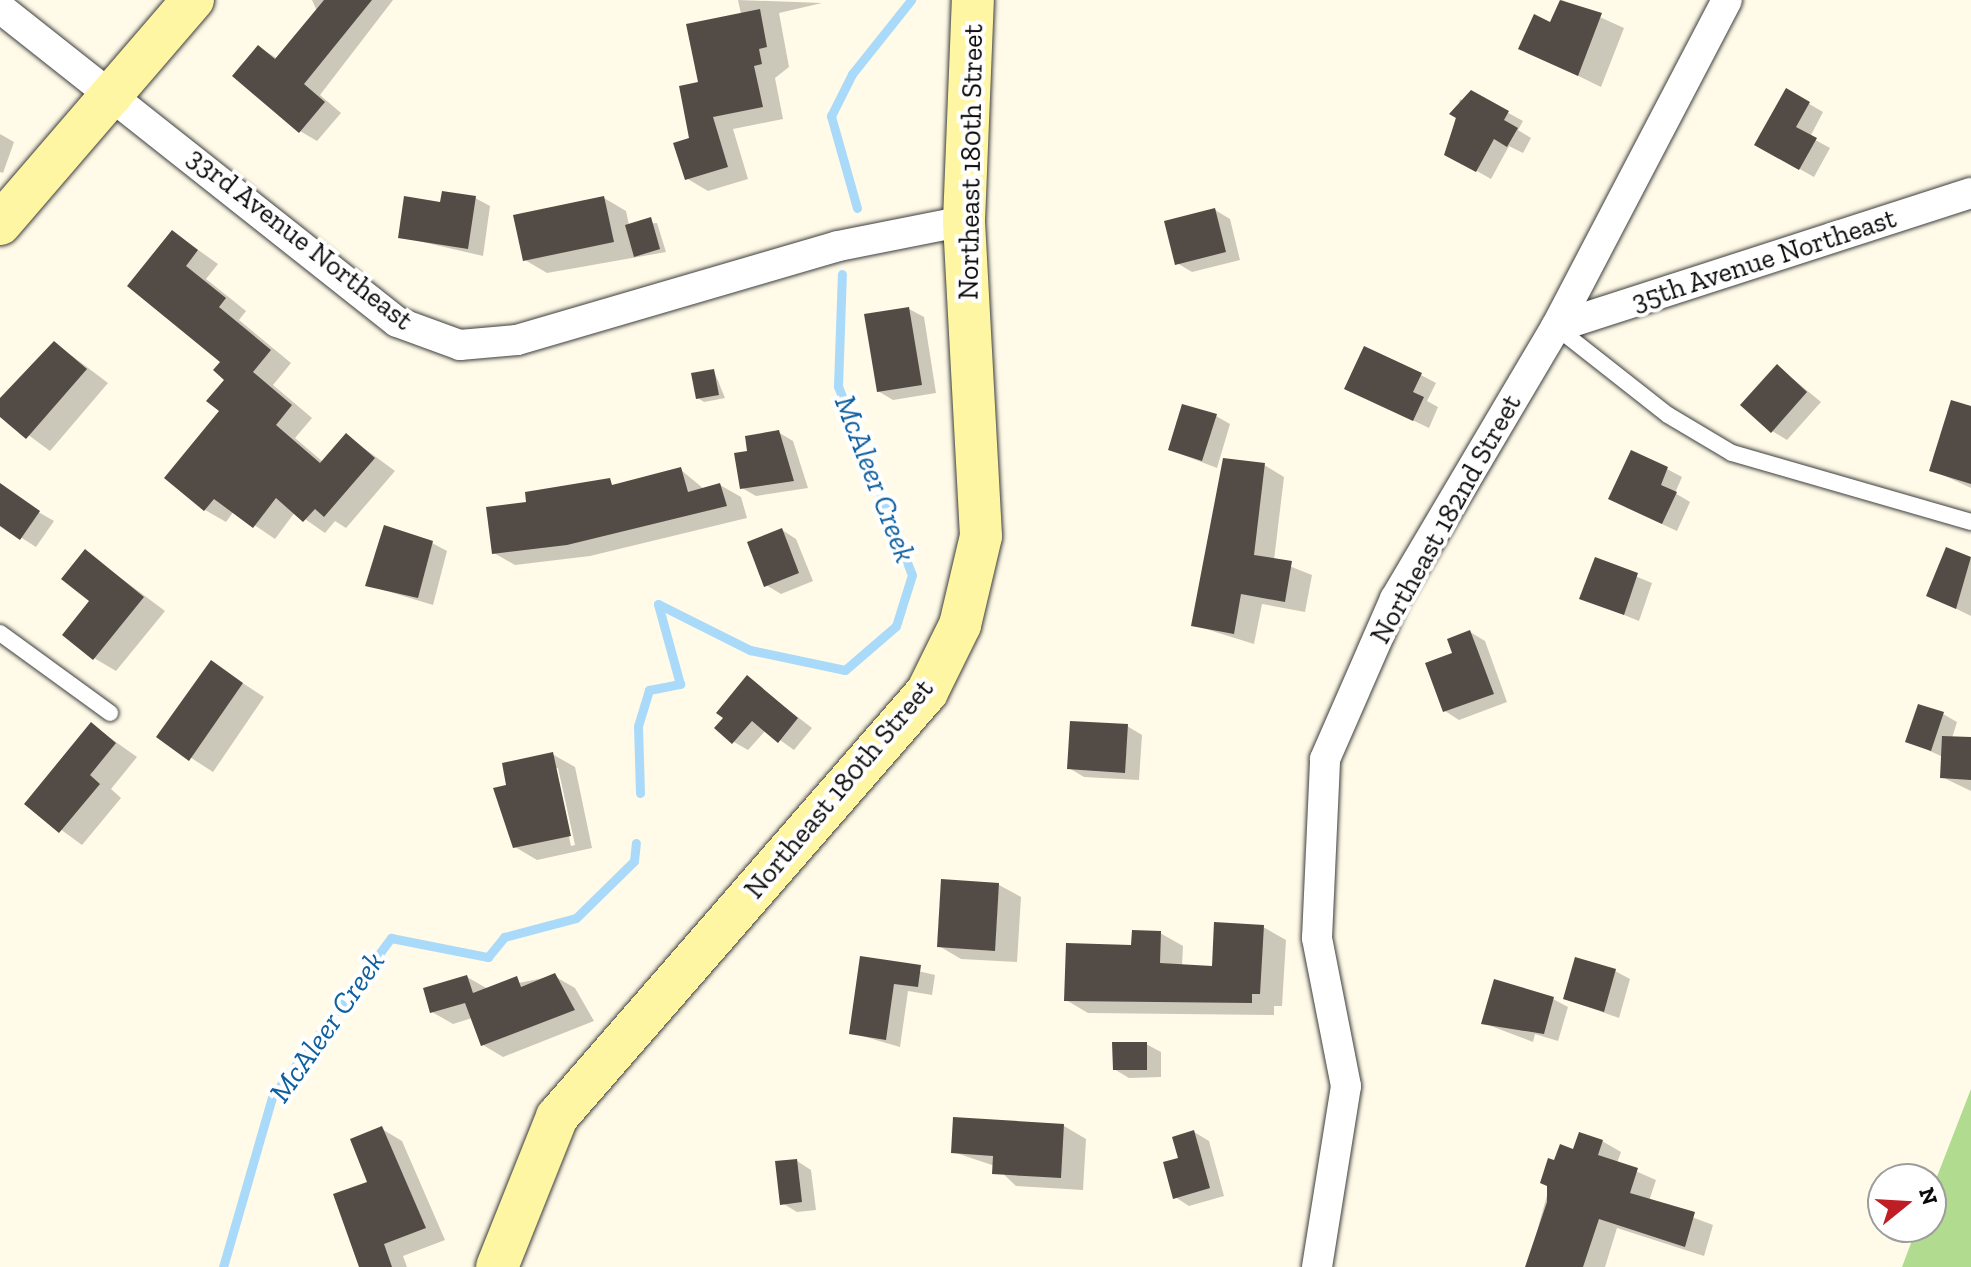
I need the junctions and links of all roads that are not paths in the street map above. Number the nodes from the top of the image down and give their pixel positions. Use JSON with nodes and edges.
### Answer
{"nodes":[{"id":1,"x":193,"y":0,"type":"edge"},
{"id":2,"x":973,"y":0,"type":"edge"},
{"id":3,"x":1727,"y":0,"type":"edge"},
{"id":4,"x":0,"y":8,"type":"edge"},
{"id":5,"x":110,"y":88,"type":"junction"},
{"id":6,"x":1971,"y":193,"type":"edge"},
{"id":7,"x":964,"y":221,"type":"junction"},
{"id":8,"x":0,"y":224,"type":"edge"},
{"id":9,"x":1556,"y":327,"type":"junction"},
{"id":10,"x":1971,"y":522,"type":"edge"},
{"id":11,"x":0,"y":633,"type":"edge"},
{"id":12,"x":110,"y":713,"type":"dead end"},
{"id":13,"x":497,"y":1267,"type":"edge"},
{"id":14,"x":1317,"y":1267,"type":"edge"}],
"edges":[{"from":1,"to":5,"type":"street"},
{"from":2,"to":7,"type":"street","name":"Northeast 180th Street"},
{"from":3,"to":9,"type":"street","name":"Northeast 182nd Street"},
{"from":4,"to":5,"type":"street","name":"33rd Avenue Northeast"},
{"from":5,"to":7,"type":"street","name":"33rd Avenue Northeast"},
{"from":5,"to":8,"type":"street"},
{"from":6,"to":9,"type":"street","name":"35th Avenue Northeast"},
{"from":7,"to":13,"type":"street","name":"Northeast 180th Street"},
{"from":9,"to":10,"type":"lane"},
{"from":9,"to":14,"type":"street","name":"Northeast 182nd Street"},
{"from":11,"to":12,"type":"lane"}]}
